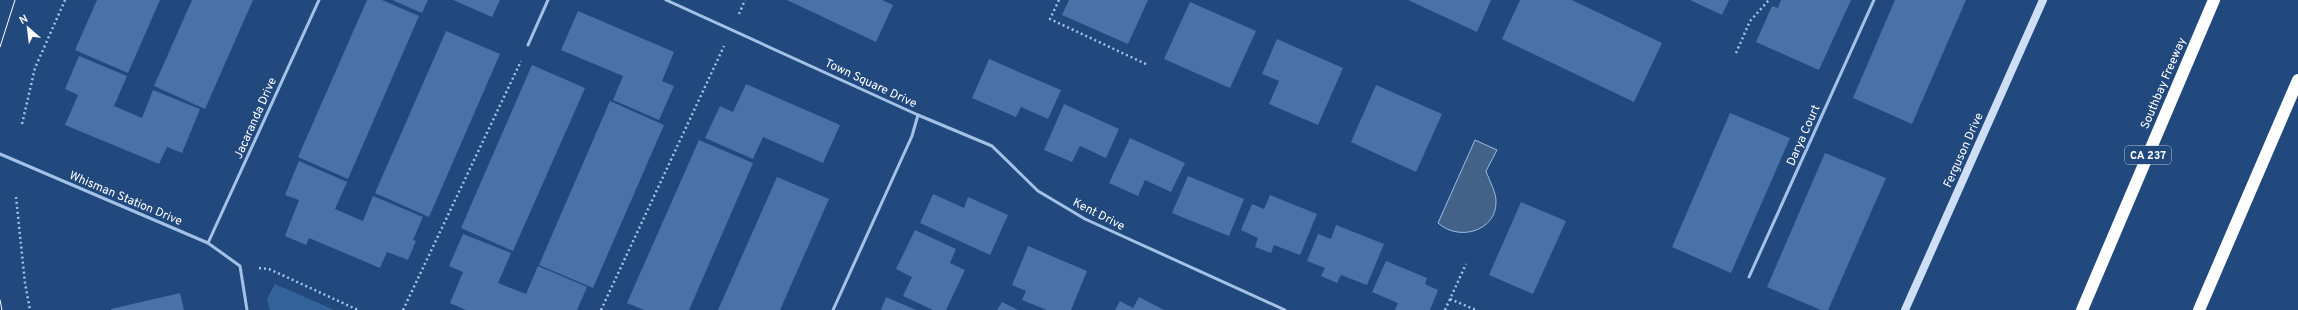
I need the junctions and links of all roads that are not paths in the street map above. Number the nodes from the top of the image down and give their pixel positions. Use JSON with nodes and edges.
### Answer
{"nodes":[{"id":1,"x":319,"y":0,"type":"edge"},
{"id":2,"x":548,"y":0,"type":"edge"},
{"id":3,"x":666,"y":0,"type":"edge"},
{"id":4,"x":1874,"y":0,"type":"edge"},
{"id":5,"x":2043,"y":0,"type":"edge"},
{"id":6,"x":2214,"y":0,"type":"edge"},
{"id":7,"x":528,"y":45,"type":"road end"},
{"id":8,"x":2298,"y":80,"type":"edge"},
{"id":9,"x":918,"y":115,"type":"junction"},
{"id":10,"x":0,"y":154,"type":"edge"},
{"id":11,"x":208,"y":243,"type":"junction"},
{"id":12,"x":1749,"y":277,"type":"dead end"},
{"id":13,"x":247,"y":310,"type":"edge"},
{"id":14,"x":833,"y":310,"type":"edge"},
{"id":15,"x":1285,"y":310,"type":"edge"},
{"id":16,"x":1905,"y":310,"type":"edge"},
{"id":17,"x":2082,"y":310,"type":"edge"},
{"id":18,"x":2199,"y":310,"type":"edge"}],
"edges":[{"from":1,"to":11,"type":"lane","name":"Jacaranda Drive"},
{"from":2,"to":7,"type":"lane"},
{"from":3,"to":9,"type":"lane","name":"Town Square Drive"},
{"from":4,"to":12,"type":"lane","name":"Darya Court"},
{"from":5,"to":16,"type":"street","name":"Ferguson Drive"},
{"from":6,"to":17,"type":"highway","name":"Southbay Freeway","number":"CA 237"},
{"from":8,"to":18,"type":"highway"},
{"from":9,"to":14,"type":"lane","name":"Town Square Drive"},
{"from":9,"to":15,"type":"lane","name":"Kent Drive"},
{"from":10,"to":11,"type":"lane","name":"Whisman Station Drive"},
{"from":11,"to":13,"type":"lane","name":"Whisman Station Drive"}]}
